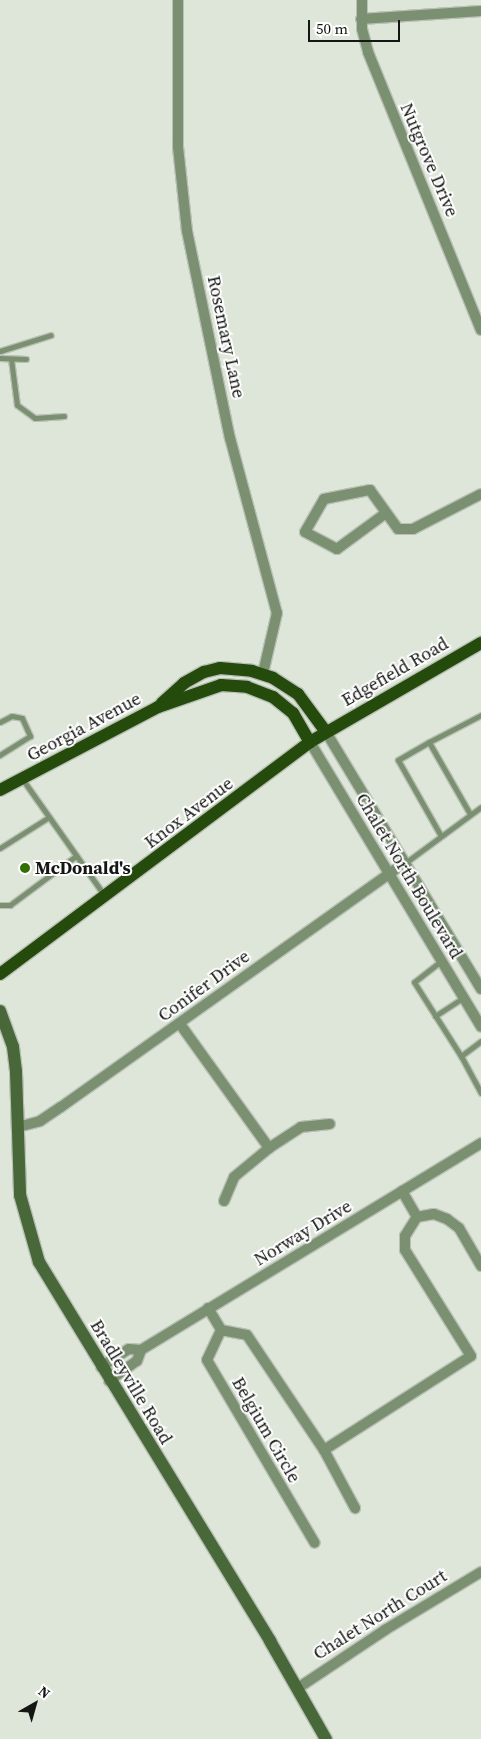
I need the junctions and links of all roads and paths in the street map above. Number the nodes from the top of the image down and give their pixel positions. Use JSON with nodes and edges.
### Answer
{"nodes":[{"id":1,"x":178,"y":0,"type":"edge"},
{"id":2,"x":362,"y":0,"type":"edge"},
{"id":3,"x":481,"y":11,"type":"edge"},
{"id":4,"x":361,"y":18,"type":"junction"},
{"id":5,"x":481,"y":330,"type":"edge"},
{"id":6,"x":51,"y":335,"type":"dead end"},
{"id":7,"x":0,"y":351,"type":"edge"},
{"id":8,"x":0,"y":358,"type":"edge"},
{"id":9,"x":11,"y":359,"type":"junction"},
{"id":10,"x":26,"y":359,"type":"dead end"},
{"id":11,"x":64,"y":416,"type":"dead end"},
{"id":12,"x":481,"y":494,"type":"edge"},
{"id":13,"x":386,"y":512,"type":"junction"},
{"id":14,"x":481,"y":643,"type":"edge"},
{"id":15,"x":263,"y":673,"type":"junction"},
{"id":16,"x":158,"y":707,"type":"junction"},
{"id":17,"x":481,"y":715,"type":"edge"},
{"id":18,"x":0,"y":722,"type":"edge"},
{"id":19,"x":326,"y":732,"type":"junction"},
{"id":20,"x":310,"y":742,"type":"junction"},
{"id":21,"x":429,"y":742,"type":"junction"},
{"id":22,"x":0,"y":756,"type":"edge"},
{"id":23,"x":22,"y":779,"type":"junction"},
{"id":24,"x":0,"y":790,"type":"edge"},
{"id":25,"x":481,"y":807,"type":"edge"},
{"id":26,"x":470,"y":814,"type":"junction"},
{"id":27,"x":49,"y":817,"type":"junction"},
{"id":28,"x":441,"y":836,"type":"junction"},
{"id":29,"x":0,"y":848,"type":"edge"},
{"id":30,"x":76,"y":856,"type":"junction"},
{"id":31,"x":404,"y":863,"type":"junction"},
{"id":32,"x":390,"y":875,"type":"junction"},
{"id":33,"x":106,"y":898,"type":"junction"},
{"id":34,"x":0,"y":905,"type":"edge"},
{"id":35,"x":442,"y":961,"type":"junction"},
{"id":36,"x":0,"y":974,"type":"edge"},
{"id":37,"x":481,"y":989,"type":"edge"},
{"id":38,"x":463,"y":998,"type":"junction"},
{"id":39,"x":0,"y":1011,"type":"edge"},
{"id":40,"x":435,"y":1016,"type":"junction"},
{"id":41,"x":180,"y":1024,"type":"junction"},
{"id":42,"x":481,"y":1027,"type":"edge"},
{"id":43,"x":481,"y":1041,"type":"edge"},
{"id":44,"x":461,"y":1056,"type":"junction"},
{"id":45,"x":481,"y":1093,"type":"edge"},
{"id":46,"x":330,"y":1124,"type":"dead end"},
{"id":47,"x":18,"y":1127,"type":"junction"},
{"id":48,"x":481,"y":1143,"type":"edge"},
{"id":49,"x":269,"y":1148,"type":"junction"},
{"id":50,"x":402,"y":1191,"type":"junction"},
{"id":51,"x":224,"y":1201,"type":"dead end"},
{"id":52,"x":417,"y":1217,"type":"junction"},
{"id":53,"x":481,"y":1266,"type":"edge"},
{"id":54,"x":208,"y":1308,"type":"junction"},
{"id":55,"x":221,"y":1330,"type":"junction"},
{"id":56,"x":141,"y":1350,"type":"junction"},
{"id":57,"x":101,"y":1367,"type":"junction"},
{"id":58,"x":110,"y":1381,"type":"junction"},
{"id":59,"x":324,"y":1450,"type":"junction"},
{"id":60,"x":355,"y":1508,"type":"dead end"},
{"id":61,"x":315,"y":1543,"type":"dead end"},
{"id":62,"x":481,"y":1572,"type":"edge"},
{"id":63,"x":298,"y":1688,"type":"junction"},
{"id":64,"x":326,"y":1739,"type":"edge"}],
"edges":[{"from":1,"to":15,"type":"street","name":"Rosemary Lane"},
{"from":2,"to":4,"type":"street","name":"Nutgrove Drive"},
{"from":3,"to":4,"type":"street"},
{"from":4,"to":5,"type":"street","name":"Nutgrove Drive"},
{"from":6,"to":7,"type":"lane"},
{"from":8,"to":9,"type":"lane"},
{"from":9,"to":10,"type":"lane"},
{"from":9,"to":11,"type":"lane"},
{"from":12,"to":13,"type":"street"},
{"from":13,"to":13,"type":"street"},
{"from":14,"to":19,"type":"main road","name":"Edgefield Road"},
{"from":15,"to":16,"type":"main road","name":"Georgia Avenue"},
{"from":15,"to":19,"type":"main road","name":"Georgia Avenue"},
{"from":16,"to":20,"type":"main road","name":"Georgia Avenue"},
{"from":16,"to":23,"type":"main road","name":"Georgia Avenue"},
{"from":17,"to":21,"type":"lane"},
{"from":18,"to":22,"type":"lane"},
{"from":19,"to":20,"type":"main road","name":"Knox Avenue"},
{"from":19,"to":31,"type":"street","name":"Chalet North Boulevard"},
{"from":20,"to":32,"type":"street","name":"Chalet North Boulevard"},
{"from":20,"to":33,"type":"main road","name":"Knox Avenue"},
{"from":21,"to":26,"type":"lane"},
{"from":21,"to":28,"type":"lane"},
{"from":23,"to":24,"type":"main road","name":"Georgia Avenue"},
{"from":23,"to":27,"type":"lane"},
{"from":25,"to":26,"type":"lane"},
{"from":26,"to":28,"type":"lane"},
{"from":27,"to":29,"type":"lane"},
{"from":27,"to":30,"type":"lane"},
{"from":28,"to":31,"type":"lane"},
{"from":30,"to":33,"type":"lane"},
{"from":30,"to":34,"type":"lane"},
{"from":31,"to":32,"type":"street","name":"Conifer Drive"},
{"from":31,"to":37,"type":"street","name":"Chalet North Boulevard"},
{"from":32,"to":35,"type":"street","name":"Chalet North Boulevard"},
{"from":32,"to":41,"type":"street","name":"Conifer Drive"},
{"from":33,"to":36,"type":"main road","name":"Knox Avenue"},
{"from":35,"to":38,"type":"street","name":"Chalet North Boulevard"},
{"from":35,"to":40,"type":"lane"},
{"from":38,"to":40,"type":"lane"},
{"from":38,"to":42,"type":"street","name":"Chalet North Boulevard"},
{"from":39,"to":47,"type":"street","name":"Bradleyville Road"},
{"from":40,"to":44,"type":"lane"},
{"from":41,"to":47,"type":"street","name":"Conifer Drive"},
{"from":41,"to":49,"type":"street"},
{"from":43,"to":44,"type":"lane"},
{"from":44,"to":45,"type":"lane"},
{"from":46,"to":49,"type":"street"},
{"from":47,"to":57,"type":"street","name":"Bradleyville Road"},
{"from":48,"to":50,"type":"street","name":"Norway Drive"},
{"from":49,"to":51,"type":"street"},
{"from":50,"to":52,"type":"street"},
{"from":50,"to":54,"type":"street","name":"Norway Drive"},
{"from":52,"to":53,"type":"street"},
{"from":52,"to":59,"type":"street"},
{"from":54,"to":55,"type":"street"},
{"from":54,"to":56,"type":"street","name":"Norway Drive"},
{"from":55,"to":59,"type":"street","name":"Belgium Circle"},
{"from":55,"to":61,"type":"street","name":"Belgium Circle"},
{"from":56,"to":57,"type":"street","name":"Norway Drive"},
{"from":56,"to":58,"type":"street","name":"Norway Drive"},
{"from":57,"to":58,"type":"street","name":"Bradleyville Road"},
{"from":58,"to":63,"type":"street","name":"Bradleyville Road"},
{"from":59,"to":60,"type":"street","name":"Belgium Circle"},
{"from":62,"to":63,"type":"street","name":"Chalet North Court"},
{"from":63,"to":64,"type":"street","name":"Bradleyville Road"}]}
